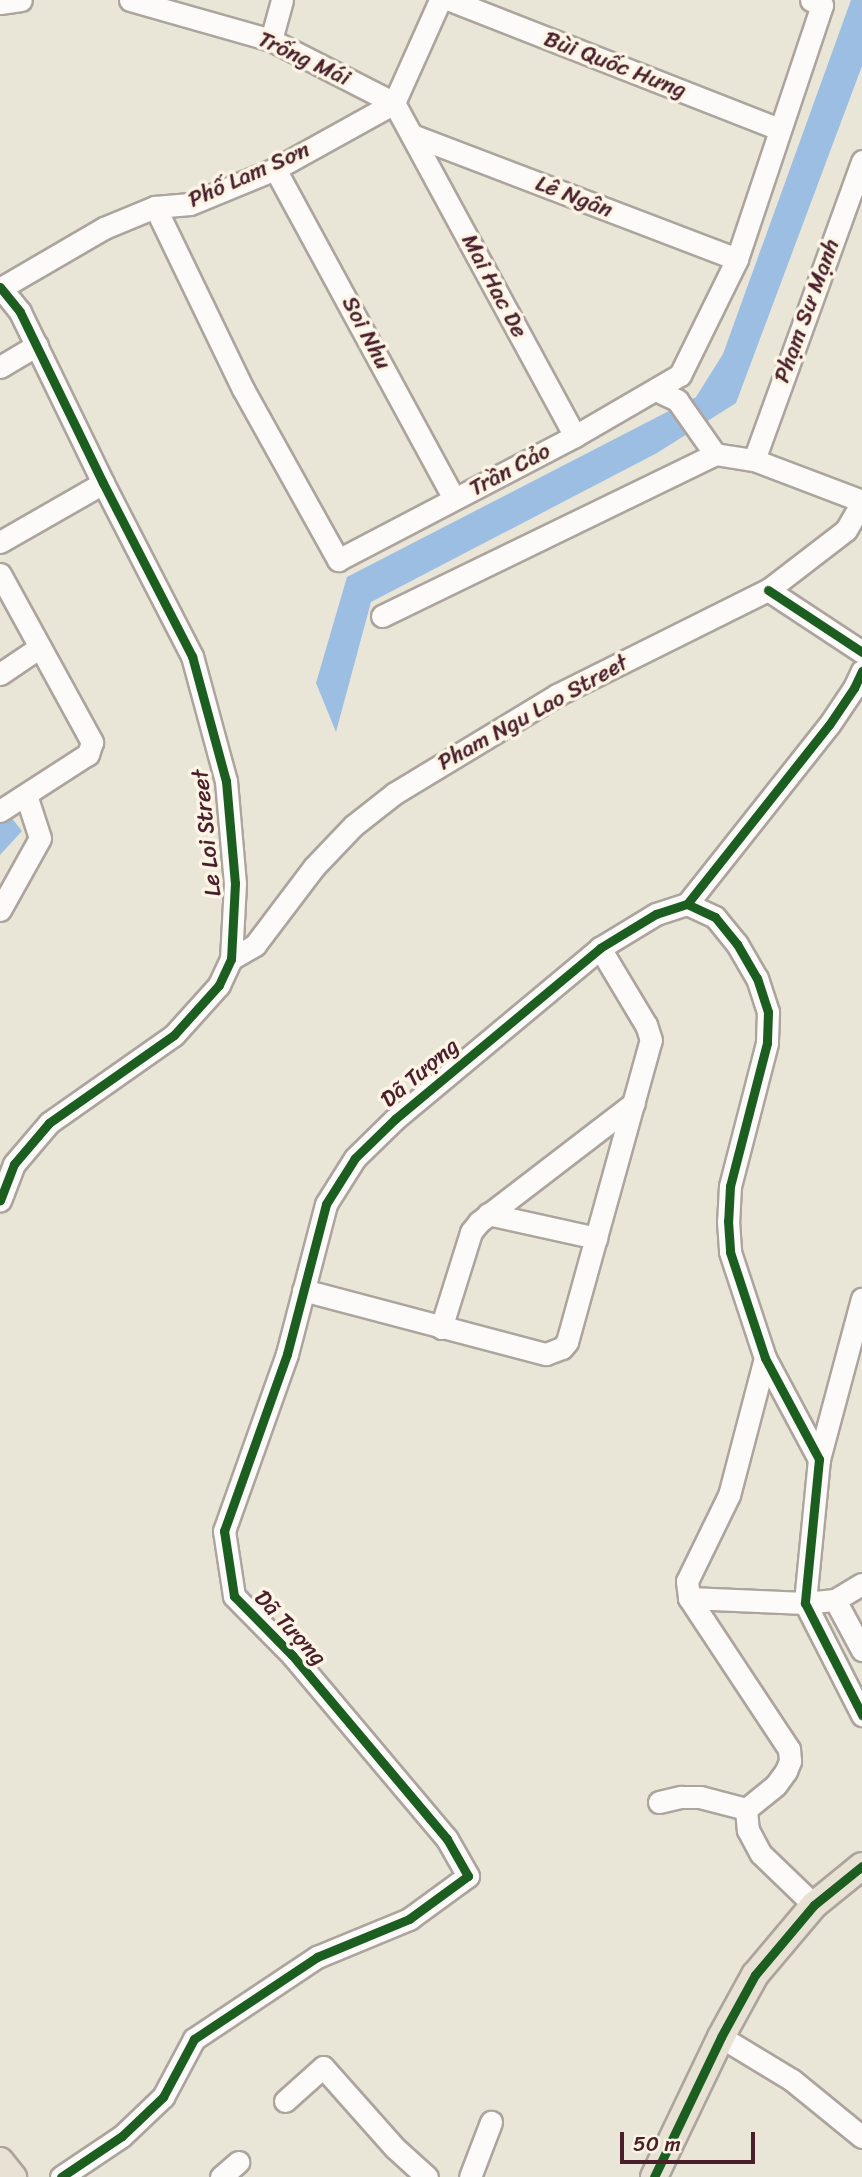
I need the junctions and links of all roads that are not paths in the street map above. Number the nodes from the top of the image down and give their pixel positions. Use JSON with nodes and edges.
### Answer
{"nodes":[{"id":1,"x":21,"y":0,"type":"edge"},
{"id":2,"x":130,"y":0,"type":"edge"},
{"id":3,"x":282,"y":0,"type":"edge"},
{"id":4,"x":440,"y":0,"type":"edge"},
{"id":5,"x":450,"y":0,"type":"edge"},
{"id":6,"x":816,"y":2,"type":"edge"},
{"id":7,"x":0,"y":4,"type":"edge"},
{"id":8,"x":271,"y":40,"type":"junction"},
{"id":9,"x":394,"y":103,"type":"junction"},
{"id":10,"x":780,"y":129,"type":"junction"},
{"id":11,"x":412,"y":135,"type":"junction"},
{"id":12,"x":862,"y":161,"type":"edge"},
{"id":13,"x":275,"y":169,"type":"junction"},
{"id":14,"x":155,"y":207,"type":"junction"},
{"id":15,"x":737,"y":259,"type":"junction"},
{"id":16,"x":1,"y":287,"type":"edge"},
{"id":17,"x":37,"y":345,"type":"junction"},
{"id":18,"x":0,"y":367,"type":"edge"},
{"id":19,"x":658,"y":388,"type":"junction"},
{"id":20,"x":575,"y":436,"type":"junction"},
{"id":21,"x":712,"y":448,"type":"junction"},
{"id":22,"x":754,"y":460,"type":"junction"},
{"id":23,"x":103,"y":483,"type":"junction"},
{"id":24,"x":454,"y":499,"type":"junction"},
{"id":25,"x":862,"y":502,"type":"edge"},
{"id":26,"x":0,"y":542,"type":"edge"},
{"id":27,"x":0,"y":574,"type":"edge"},
{"id":28,"x":768,"y":590,"type":"junction"},
{"id":29,"x":382,"y":616,"type":"dead end"},
{"id":30,"x":40,"y":647,"type":"junction"},
{"id":31,"x":862,"y":652,"type":"edge"},
{"id":32,"x":862,"y":671,"type":"edge"},
{"id":33,"x":0,"y":674,"type":"edge"},
{"id":34,"x":26,"y":795,"type":"junction"},
{"id":35,"x":0,"y":811,"type":"edge"},
{"id":36,"x":687,"y":904,"type":"junction"},
{"id":37,"x":0,"y":910,"type":"edge"},
{"id":38,"x":600,"y":948,"type":"junction"},
{"id":39,"x":231,"y":959,"type":"junction"},
{"id":40,"x":634,"y":1103,"type":"junction"},
{"id":41,"x":0,"y":1200,"type":"edge"},
{"id":42,"x":488,"y":1214,"type":"junction"},
{"id":43,"x":596,"y":1238,"type":"junction"},
{"id":44,"x":303,"y":1290,"type":"junction"},
{"id":45,"x":862,"y":1299,"type":"edge"},
{"id":46,"x":442,"y":1328,"type":"junction"},
{"id":47,"x":765,"y":1358,"type":"junction"},
{"id":48,"x":819,"y":1459,"type":"junction"},
{"id":49,"x":862,"y":1584,"type":"edge"},
{"id":50,"x":690,"y":1598,"type":"junction"},
{"id":51,"x":835,"y":1600,"type":"junction"},
{"id":52,"x":805,"y":1603,"type":"junction"},
{"id":53,"x":862,"y":1650,"type":"edge"},
{"id":54,"x":862,"y":1715,"type":"edge"},
{"id":55,"x":659,"y":1802,"type":"dead end"},
{"id":56,"x":746,"y":1810,"type":"junction"},
{"id":57,"x":862,"y":1866,"type":"edge"},
{"id":58,"x":814,"y":1905,"type":"junction"},
{"id":59,"x":721,"y":2037,"type":"junction"},
{"id":60,"x":285,"y":2101,"type":"dead end"},
{"id":61,"x":491,"y":2122,"type":"dead end"},
{"id":62,"x":862,"y":2137,"type":"edge"},
{"id":63,"x":0,"y":2161,"type":"edge"},
{"id":64,"x":238,"y":2162,"type":"dead end"},
{"id":65,"x":13,"y":2177,"type":"edge"},
{"id":66,"x":61,"y":2177,"type":"edge"},
{"id":67,"x":221,"y":2177,"type":"edge"},
{"id":68,"x":427,"y":2177,"type":"edge"},
{"id":69,"x":470,"y":2177,"type":"edge"},
{"id":70,"x":654,"y":2177,"type":"edge"}],
"edges":[{"from":1,"to":7,"type":"street"},
{"from":2,"to":8,"type":"street","name":"Trống Mái"},
{"from":3,"to":8,"type":"street"},
{"from":4,"to":9,"type":"street"},
{"from":5,"to":10,"type":"street","name":"Bùi Quốc Hưng"},
{"from":6,"to":10,"type":"street","name":"Trần Cảo"},
{"from":8,"to":9,"type":"street","name":"Trống Mái"},
{"from":9,"to":11,"type":"street","name":"Mai Hac De"},
{"from":9,"to":13,"type":"street","name":"Phố Lam Sơn"},
{"from":10,"to":15,"type":"street","name":"Trần Cảo"},
{"from":11,"to":15,"type":"street","name":"Lê Ngân"},
{"from":11,"to":20,"type":"street","name":"Mai Hac De"},
{"from":12,"to":22,"type":"street","name":"Phạm Sư Mạnh"},
{"from":13,"to":14,"type":"street","name":"Phố Lam Sơn"},
{"from":13,"to":24,"type":"street","name":"Soi Nhu"},
{"from":14,"to":16,"type":"street","name":"Phố Lam Sơn"},
{"from":14,"to":24,"type":"street","name":"Trần Cảo"},
{"from":15,"to":19,"type":"street","name":"Trần Cảo"},
{"from":16,"to":17,"type":"street","name":"Le Loi Street"},
{"from":17,"to":18,"type":"street"},
{"from":17,"to":23,"type":"street","name":"Le Loi Street"},
{"from":19,"to":20,"type":"street","name":"Trần Cảo"},
{"from":19,"to":21,"type":"street"},
{"from":20,"to":24,"type":"street","name":"Trần Cảo"},
{"from":21,"to":22,"type":"street"},
{"from":21,"to":29,"type":"street"},
{"from":22,"to":25,"type":"street"},
{"from":23,"to":26,"type":"street"},
{"from":23,"to":39,"type":"street","name":"Le Loi Street"},
{"from":25,"to":28,"type":"street","name":"Pham Ngu Lao Street"},
{"from":27,"to":30,"type":"street"},
{"from":28,"to":31,"type":"street"},
{"from":28,"to":39,"type":"street","name":"Pham Ngu Lao Street"},
{"from":30,"to":33,"type":"street"},
{"from":30,"to":34,"type":"street"},
{"from":32,"to":36,"type":"street"},
{"from":34,"to":35,"type":"street"},
{"from":34,"to":37,"type":"street"},
{"from":36,"to":38,"type":"street","name":"Dã Tượng"},
{"from":36,"to":47,"type":"street"},
{"from":38,"to":40,"type":"street"},
{"from":38,"to":44,"type":"street","name":"Dã Tượng"},
{"from":39,"to":41,"type":"street","name":"Le Loi Street"},
{"from":40,"to":42,"type":"street"},
{"from":40,"to":43,"type":"street"},
{"from":42,"to":43,"type":"street"},
{"from":42,"to":46,"type":"street"},
{"from":43,"to":46,"type":"street"},
{"from":44,"to":46,"type":"street"},
{"from":44,"to":66,"type":"street","name":"Dã Tượng"},
{"from":45,"to":48,"type":"street"},
{"from":47,"to":48,"type":"street"},
{"from":47,"to":50,"type":"street"},
{"from":48,"to":52,"type":"street"},
{"from":49,"to":51,"type":"street"},
{"from":50,"to":52,"type":"street"},
{"from":50,"to":56,"type":"street"},
{"from":51,"to":52,"type":"street"},
{"from":51,"to":53,"type":"street"},
{"from":52,"to":54,"type":"street"},
{"from":55,"to":56,"type":"street"},
{"from":56,"to":58,"type":"street"},
{"from":57,"to":58,"type":"main road"},
{"from":58,"to":59,"type":"main road"},
{"from":59,"to":62,"type":"street"},
{"from":59,"to":70,"type":"main road"},
{"from":60,"to":68,"type":"street"},
{"from":61,"to":69,"type":"street"},
{"from":63,"to":65,"type":"main road"},
{"from":64,"to":67,"type":"street"}]}
